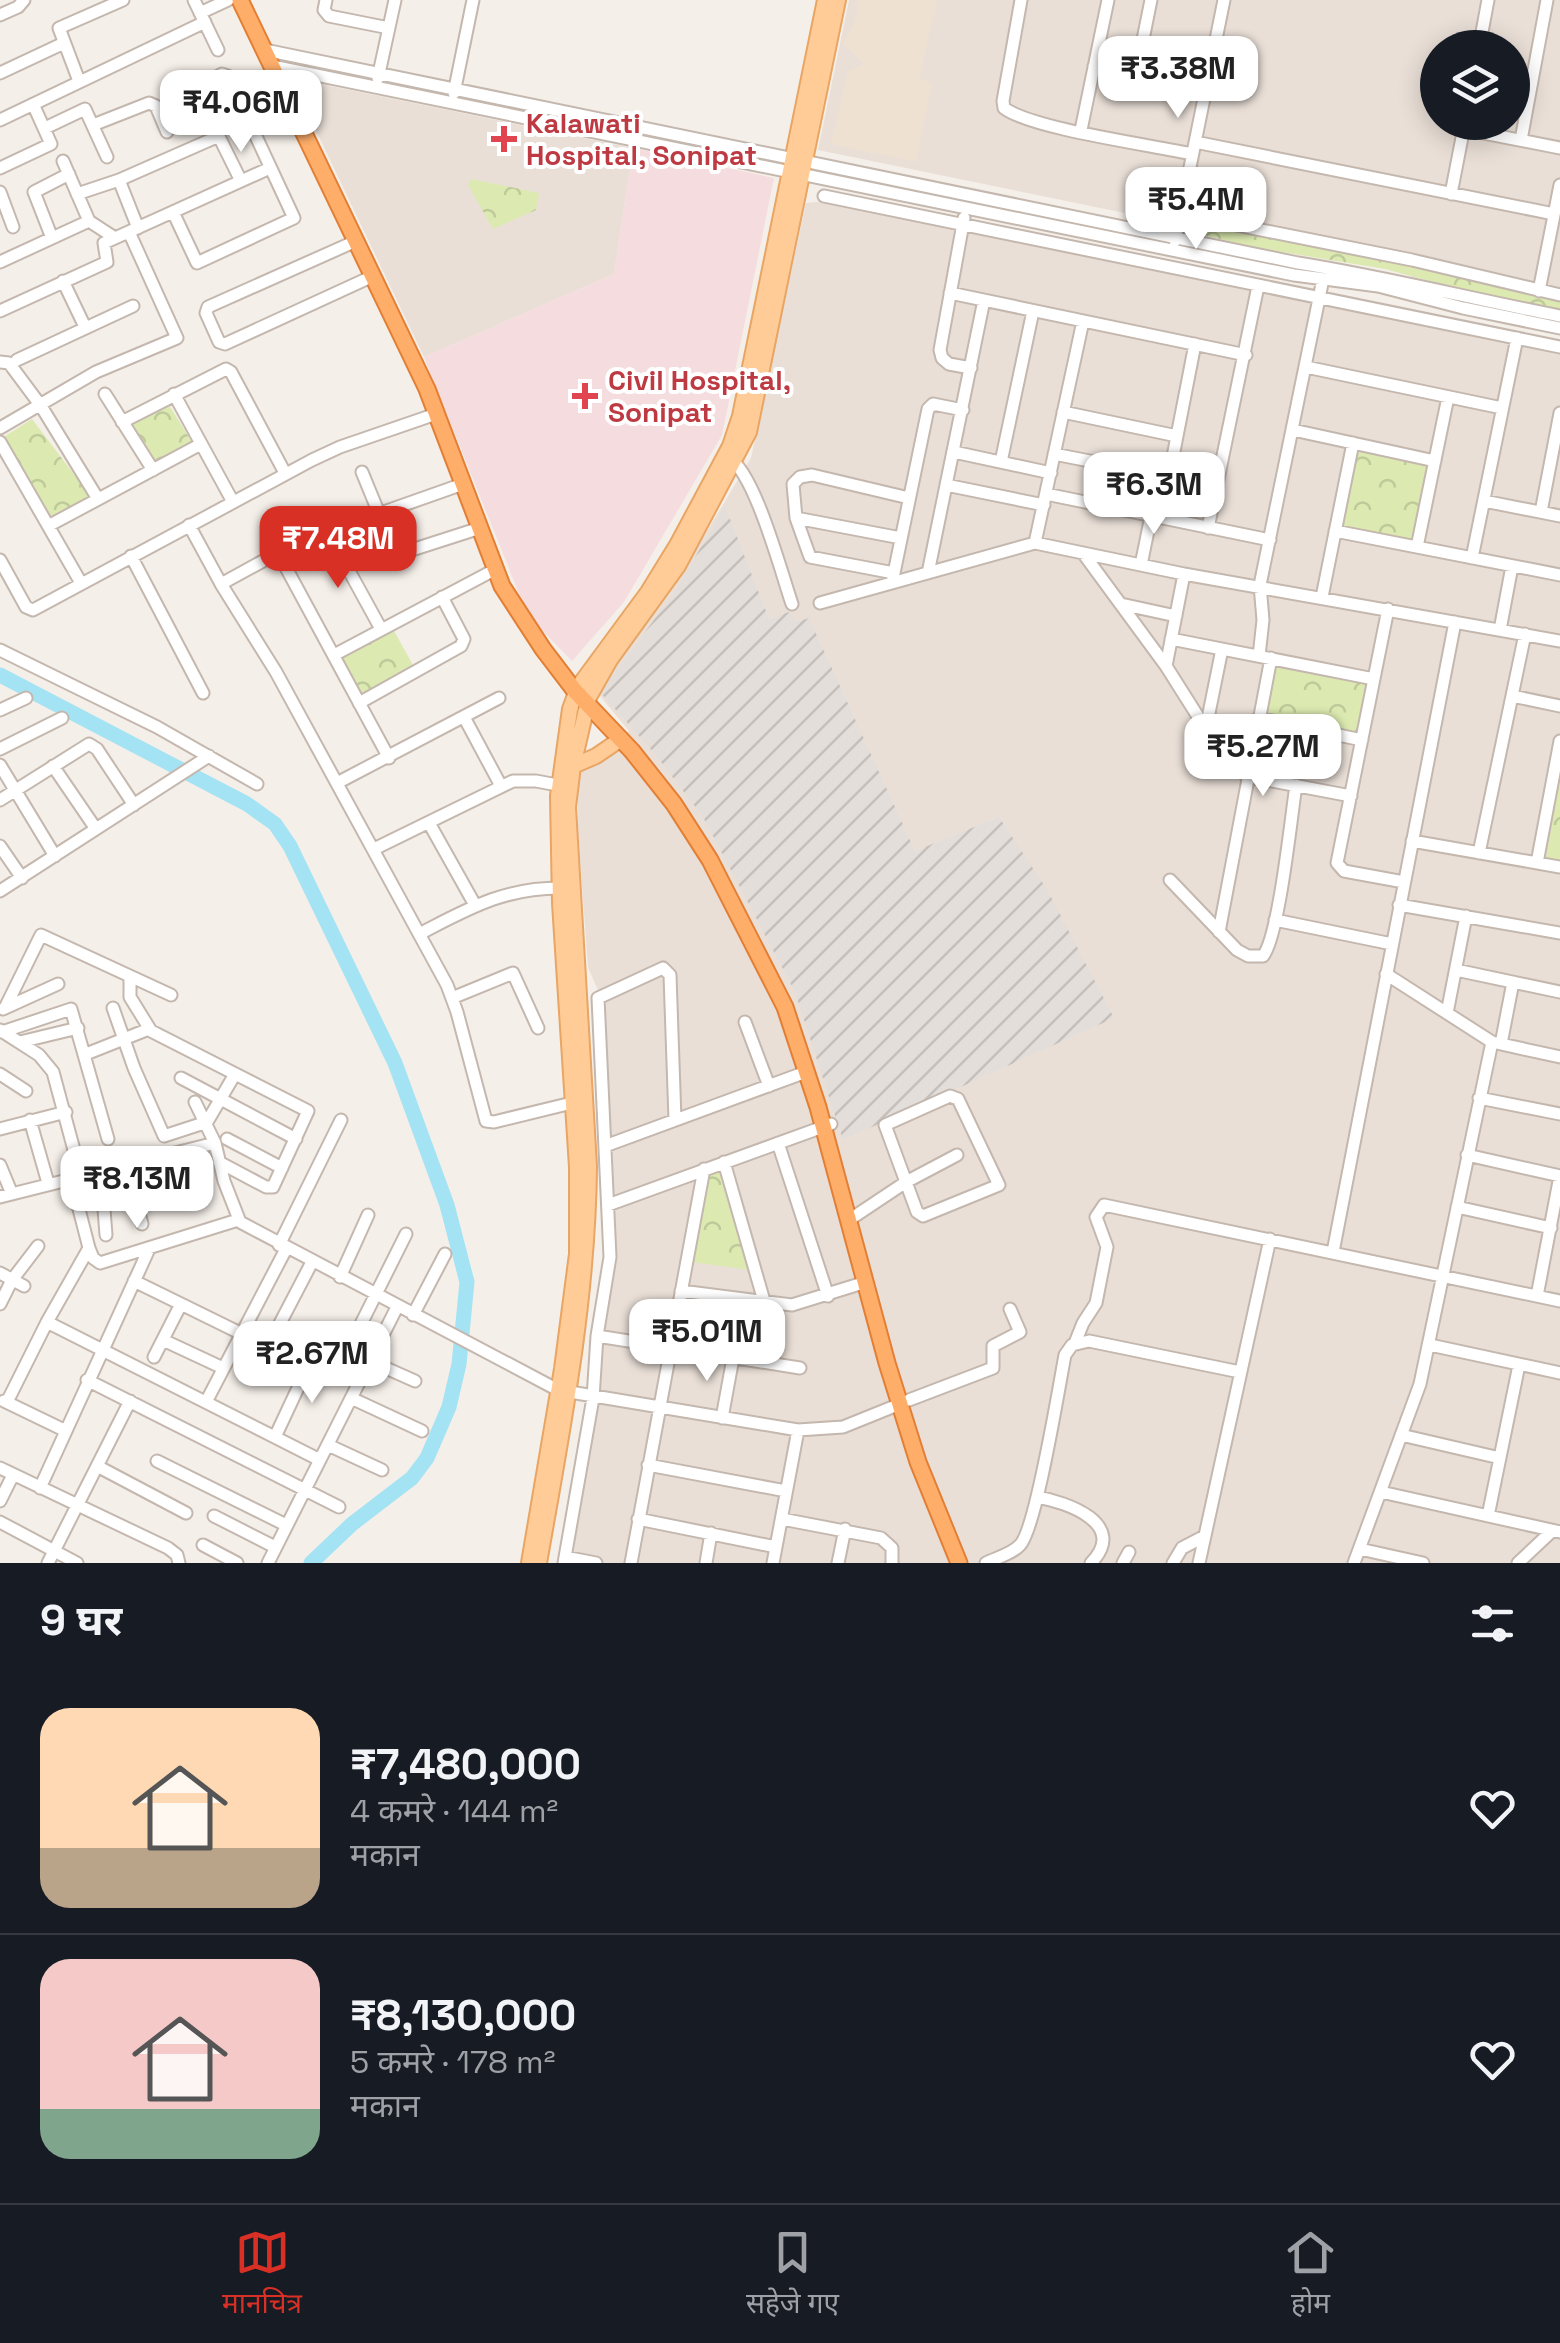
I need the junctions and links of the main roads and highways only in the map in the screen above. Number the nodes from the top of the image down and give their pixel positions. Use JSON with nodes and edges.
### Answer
{"nodes":[{"id":1,"x":240,"y":0,"type":"edge"},
{"id":2,"x":826,"y":0,"type":"edge"},
{"id":3,"x":838,"y":0,"type":"edge"},
{"id":4,"x":798,"y":165,"type":"junction"},
{"id":5,"x":580,"y":692,"type":"junction"},
{"id":6,"x":621,"y":739,"type":"junction"},
{"id":7,"x":573,"y":766,"type":"junction"},
{"id":8,"x":565,"y":786,"type":"junction"},
{"id":9,"x":579,"y":1101,"type":"junction"},
{"id":10,"x":822,"y":1105,"type":"junction"},
{"id":11,"x":853,"y":1218,"type":"junction"},
{"id":12,"x":882,"y":1325,"type":"junction"},
{"id":13,"x":563,"y":1392,"type":"junction"},
{"id":14,"x":904,"y":1402,"type":"junction"},
{"id":15,"x":529,"y":1563,"type":"edge"},
{"id":16,"x":540,"y":1563,"type":"edge"},
{"id":17,"x":960,"y":1563,"type":"edge"},
{"id":18,"x":970,"y":1563,"type":"edge"}],
"edges":[{"from":1,"to":5,"type":"highway"},
{"from":2,"to":4,"type":"main road"},
{"from":3,"to":4,"type":"main road"},
{"from":4,"to":5,"type":"main road"},
{"from":5,"to":6,"type":"highway"},
{"from":5,"to":7,"type":"main road"},
{"from":5,"to":8,"type":"main road"},
{"from":5,"to":10,"type":"highway"},
{"from":6,"to":7,"type":"main road"},
{"from":6,"to":10,"type":"highway"},
{"from":7,"to":8,"type":"main road"},
{"from":8,"to":9,"type":"main road"},
{"from":8,"to":9,"type":"main road"},
{"from":9,"to":13,"type":"main road"},
{"from":10,"to":11,"type":"highway"},
{"from":11,"to":12,"type":"highway"},
{"from":11,"to":12,"type":"highway"},
{"from":12,"to":14,"type":"highway"},
{"from":13,"to":15,"type":"main road"},
{"from":13,"to":16,"type":"main road"},
{"from":14,"to":17,"type":"highway"},
{"from":14,"to":18,"type":"highway"}]}
